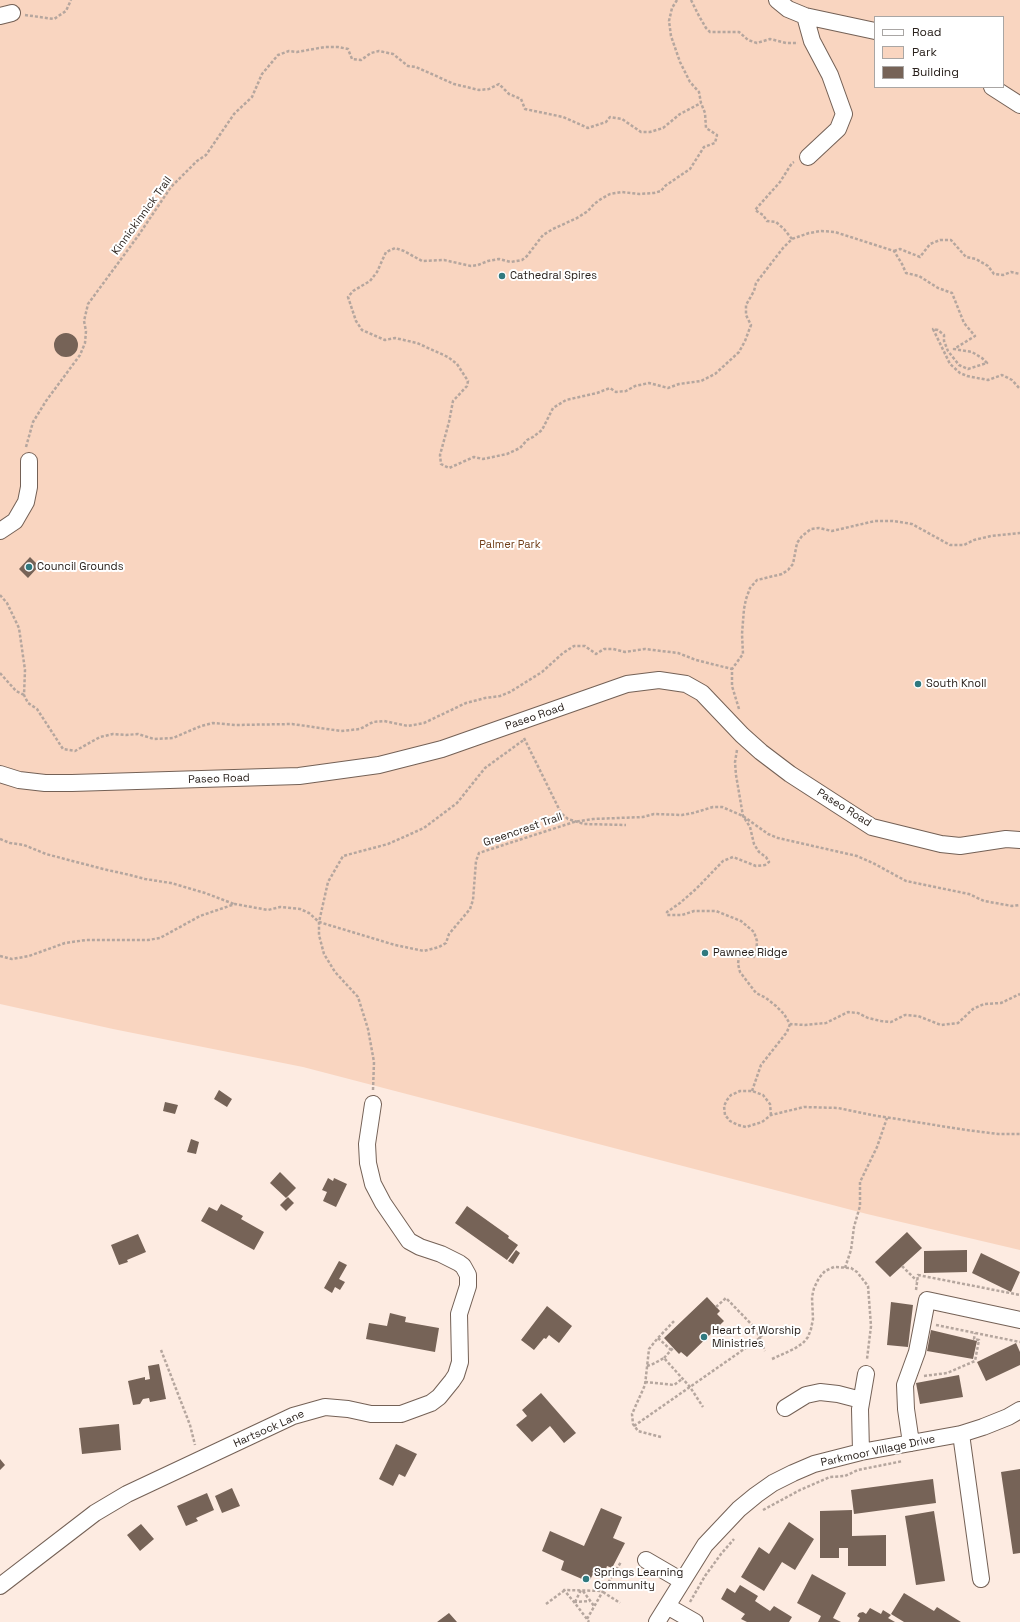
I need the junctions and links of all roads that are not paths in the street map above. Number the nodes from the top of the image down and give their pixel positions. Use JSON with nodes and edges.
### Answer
{"nodes":[{"id":1,"x":776,"y":0,"type":"edge"},
{"id":2,"x":805,"y":16,"type":"junction"},
{"id":3,"x":874,"y":31,"type":"edge"},
{"id":4,"x":994,"y":88,"type":"edge"},
{"id":5,"x":1020,"y":105,"type":"edge"},
{"id":6,"x":808,"y":156,"type":"road end"},
{"id":7,"x":29,"y":461,"type":"road end"},
{"id":8,"x":0,"y":531,"type":"edge"},
{"id":9,"x":0,"y":774,"type":"edge"},
{"id":10,"x":1020,"y":840,"type":"edge"},
{"id":11,"x":373,"y":1104,"type":"road end"},
{"id":12,"x":1020,"y":1320,"type":"edge"},
{"id":13,"x":866,"y":1374,"type":"road end"},
{"id":14,"x":861,"y":1400,"type":"junction"},
{"id":15,"x":785,"y":1408,"type":"dead end"},
{"id":16,"x":1020,"y":1410,"type":"edge"},
{"id":17,"x":961,"y":1434,"type":"junction"},
{"id":18,"x":911,"y":1443,"type":"junction"},
{"id":19,"x":861,"y":1452,"type":"junction"},
{"id":20,"x":646,"y":1560,"type":"dead end"},
{"id":21,"x":981,"y":1579,"type":"dead end"},
{"id":22,"x":682,"y":1581,"type":"junction"},
{"id":23,"x":0,"y":1586,"type":"edge"},
{"id":24,"x":667,"y":1606,"type":"junction"},
{"id":25,"x":657,"y":1622,"type":"edge"},
{"id":26,"x":695,"y":1622,"type":"edge"}],
"edges":[{"from":1,"to":2,"type":"street"},
{"from":2,"to":3,"type":"street"},
{"from":2,"to":6,"type":"street"},
{"from":4,"to":5,"type":"street"},
{"from":7,"to":8,"type":"street"},
{"from":9,"to":10,"type":"street","name":"Paseo Road"},
{"from":11,"to":23,"type":"street","name":"Hartsock Lane"},
{"from":12,"to":18,"type":"street"},
{"from":13,"to":14,"type":"street"},
{"from":14,"to":15,"type":"street"},
{"from":14,"to":19,"type":"street"},
{"from":16,"to":17,"type":"street","name":"Parkmoor Village Drive"},
{"from":17,"to":18,"type":"street","name":"Parkmoor Village Drive"},
{"from":17,"to":21,"type":"street"},
{"from":18,"to":19,"type":"street","name":"Parkmoor Village Drive"},
{"from":19,"to":22,"type":"street","name":"Parkmoor Village Drive"},
{"from":20,"to":22,"type":"street"},
{"from":22,"to":24,"type":"street","name":"Parkmoor Village Drive"},
{"from":24,"to":25,"type":"street","name":"Parkmoor Village Drive"},
{"from":24,"to":26,"type":"street"}]}
